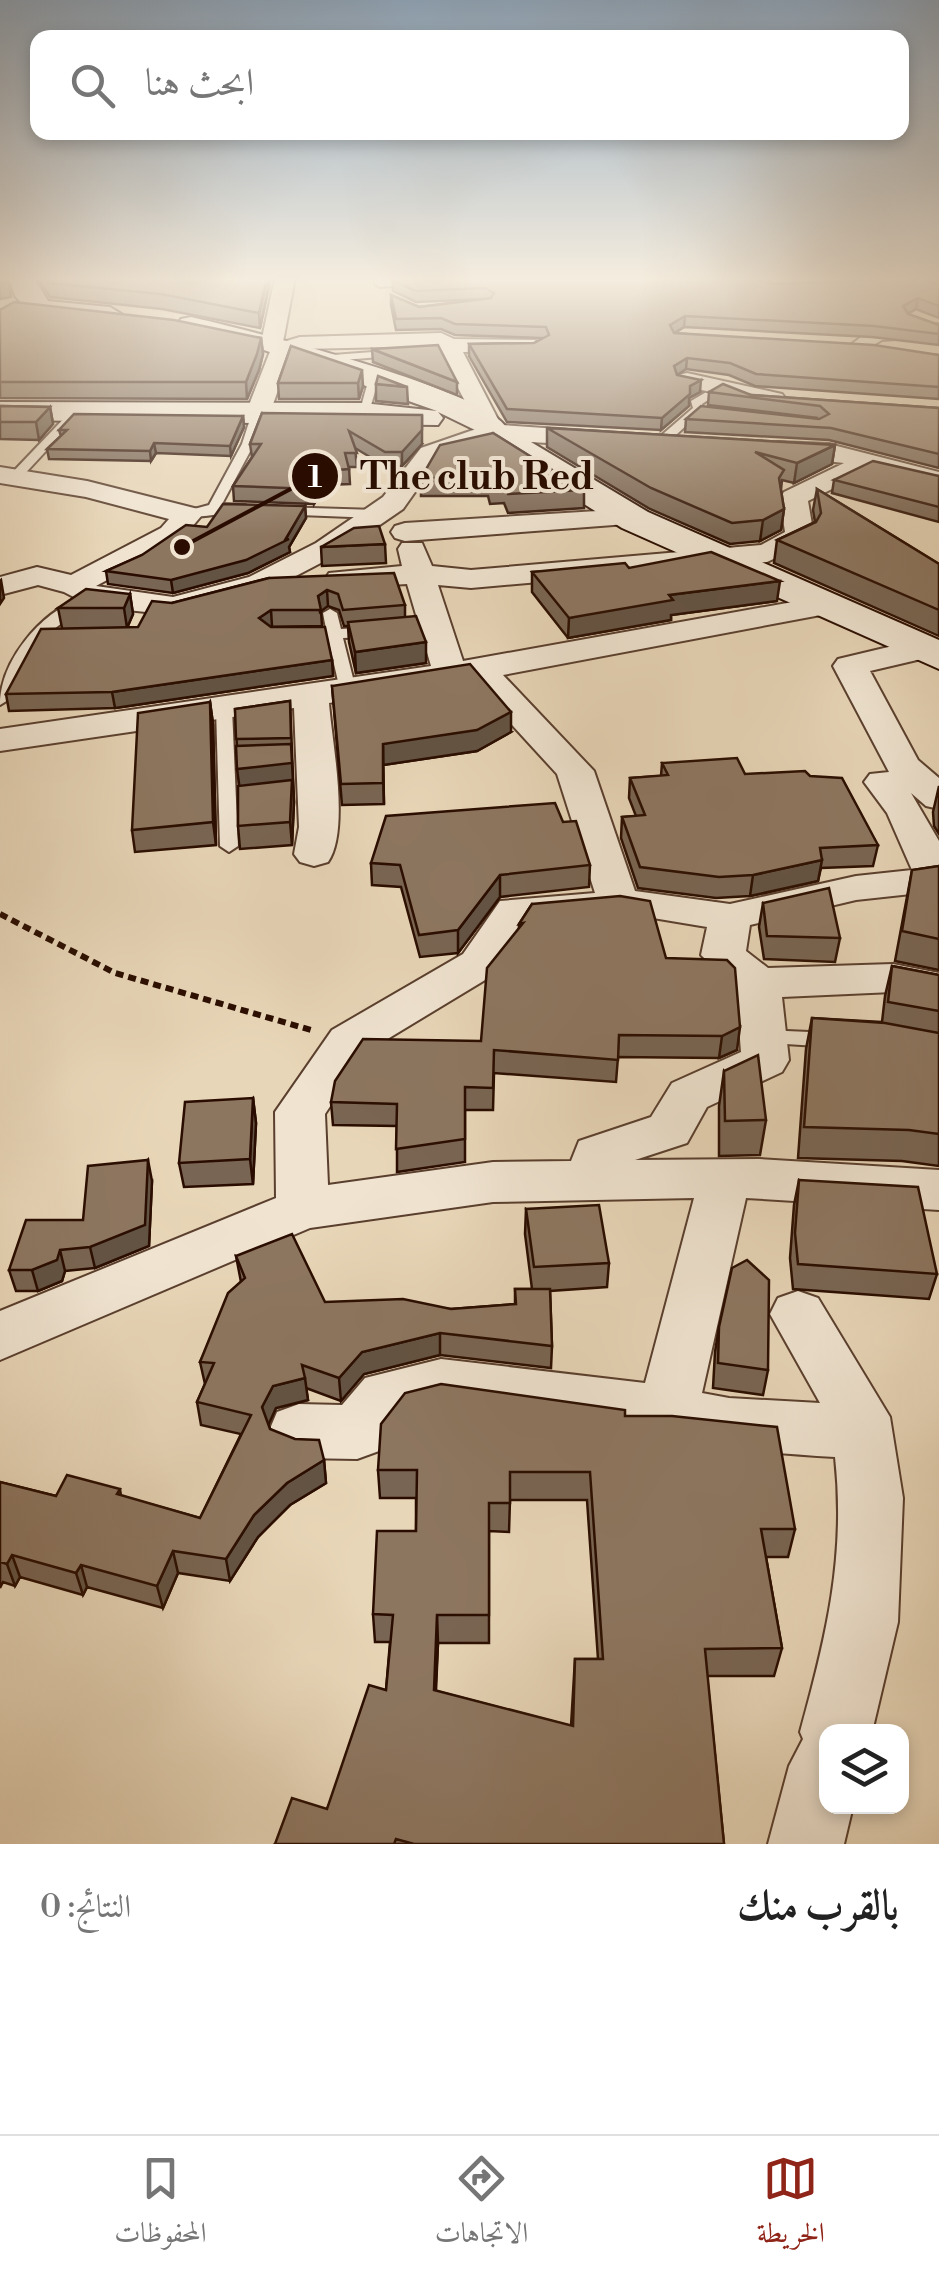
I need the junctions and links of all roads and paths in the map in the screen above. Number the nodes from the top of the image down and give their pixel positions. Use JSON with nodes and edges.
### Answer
{"nodes":[{"id":1,"x":272,"y":364,"type":"edge"},
{"id":2,"x":331,"y":364,"type":"edge"},
{"id":3,"x":454,"y":364,"type":"edge"},
{"id":4,"x":374,"y":378,"type":"junction"},
{"id":5,"x":687,"y":380,"type":"edge"},
{"id":6,"x":724,"y":386,"type":"junction"},
{"id":7,"x":798,"y":401,"type":"edge"},
{"id":8,"x":0,"y":410,"type":"edge"},
{"id":9,"x":259,"y":410,"type":"junction"},
{"id":10,"x":696,"y":410,"type":"junction"},
{"id":11,"x":76,"y":412,"type":"junction"},
{"id":12,"x":363,"y":412,"type":"junction"},
{"id":13,"x":713,"y":413,"type":"edge"},
{"id":14,"x":818,"y":426,"type":"edge"},
{"id":15,"x":491,"y":429,"type":"junction"},
{"id":16,"x":641,"y":442,"type":"junction"},
{"id":17,"x":691,"y":445,"type":"edge"},
{"id":18,"x":751,"y":448,"type":"edge"},
{"id":19,"x":846,"y":456,"type":"junction"},
{"id":20,"x":939,"y":457,"type":"edge"},
{"id":21,"x":8,"y":476,"type":"edge"},
{"id":22,"x":939,"y":480,"type":"edge"},
{"id":23,"x":384,"y":509,"type":"junction"},
{"id":24,"x":201,"y":512,"type":"junction"},
{"id":25,"x":630,"y":517,"type":"junction"},
{"id":26,"x":405,"y":532,"type":"junction"},
{"id":27,"x":718,"y":557,"type":"junction"},
{"id":28,"x":422,"y":574,"type":"junction"},
{"id":29,"x":260,"y":583,"type":"junction"},
{"id":30,"x":0,"y":586,"type":"edge"},
{"id":31,"x":83,"y":590,"type":"junction"},
{"id":32,"x":826,"y":605,"type":"junction"},
{"id":33,"x":330,"y":613,"type":"dead end"},
{"id":34,"x":392,"y":630,"type":"edge"},
{"id":35,"x":287,"y":635,"type":"edge"},
{"id":36,"x":332,"y":635,"type":"junction"},
{"id":37,"x":35,"y":638,"type":"junction"},
{"id":38,"x":68,"y":638,"type":"edge"},
{"id":39,"x":930,"y":652,"type":"edge"},
{"id":40,"x":463,"y":669,"type":"junction"},
{"id":41,"x":348,"y":690,"type":"junction"},
{"id":42,"x":311,"y":696,"type":"junction"},
{"id":43,"x":0,"y":700,"type":"edge"},
{"id":44,"x":224,"y":708,"type":"junction"},
{"id":45,"x":0,"y":740,"type":"edge"},
{"id":46,"x":896,"y":776,"type":"junction"},
{"id":47,"x":844,"y":784,"type":"edge"},
{"id":48,"x":939,"y":798,"type":"edge"},
{"id":49,"x":228,"y":846,"type":"dead end"},
{"id":50,"x":314,"y":854,"type":"dead end"},
{"id":51,"x":938,"y":879,"type":"edge"},
{"id":52,"x":618,"y":901,"type":"junction"},
{"id":53,"x":0,"y":914,"type":"edge"},
{"id":54,"x":730,"y":917,"type":"junction"},
{"id":55,"x":758,"y":984,"type":"junction"},
{"id":56,"x":939,"y":988,"type":"edge"},
{"id":57,"x":763,"y":1037,"type":"junction"},
{"id":58,"x":349,"y":1041,"type":"junction"},
{"id":59,"x":860,"y":1041,"type":"edge"},
{"id":60,"x":725,"y":1178,"type":"junction"},
{"id":61,"x":594,"y":1180,"type":"junction"},
{"id":62,"x":939,"y":1190,"type":"edge"},
{"id":63,"x":303,"y":1209,"type":"junction"},
{"id":64,"x":798,"y":1314,"type":"dead end"},
{"id":65,"x":0,"y":1336,"type":"edge"},
{"id":66,"x":668,"y":1412,"type":"junction"},
{"id":67,"x":299,"y":1431,"type":"dead end"},
{"id":68,"x":862,"y":1432,"type":"junction"},
{"id":69,"x":838,"y":1724,"type":"edge"},
{"id":70,"x":819,"y":1793,"type":"edge"},
{"id":71,"x":806,"y":1844,"type":"edge"}],
"edges":[{"from":1,"to":9,"type":"street"},
{"from":2,"to":4,"type":"street"},
{"from":3,"to":15,"type":"street"},
{"from":4,"to":12,"type":"lane"},
{"from":4,"to":15,"type":"street"},
{"from":5,"to":6,"type":"street"},
{"from":6,"to":7,"type":"street"},
{"from":6,"to":10,"type":"lane"},
{"from":8,"to":11,"type":"street"},
{"from":9,"to":11,"type":"street"},
{"from":9,"to":12,"type":"street"},
{"from":9,"to":24,"type":"lane"},
{"from":10,"to":13,"type":"lane"},
{"from":10,"to":16,"type":"lane"},
{"from":11,"to":21,"type":"lane"},
{"from":12,"to":15,"type":"street"},
{"from":14,"to":19,"type":"street"},
{"from":15,"to":16,"type":"street"},
{"from":15,"to":23,"type":"street"},
{"from":15,"to":25,"type":"street"},
{"from":16,"to":17,"type":"street"},
{"from":18,"to":19,"type":"street"},
{"from":19,"to":20,"type":"street"},
{"from":19,"to":22,"type":"street"},
{"from":19,"to":27,"type":"street"},
{"from":21,"to":24,"type":"street"},
{"from":23,"to":24,"type":"lane"},
{"from":23,"to":26,"type":"street"},
{"from":23,"to":29,"type":"street"},
{"from":24,"to":31,"type":"street"},
{"from":25,"to":26,"type":"street"},
{"from":25,"to":27,"type":"street"},
{"from":26,"to":28,"type":"street"},
{"from":27,"to":28,"type":"street"},
{"from":27,"to":32,"type":"street"},
{"from":28,"to":29,"type":"street"},
{"from":28,"to":40,"type":"street"},
{"from":29,"to":31,"type":"street"},
{"from":30,"to":31,"type":"street"},
{"from":31,"to":37,"type":"lane"},
{"from":32,"to":39,"type":"street"},
{"from":32,"to":40,"type":"street"},
{"from":33,"to":36,"type":"lane"},
{"from":34,"to":36,"type":"lane"},
{"from":35,"to":36,"type":"lane"},
{"from":36,"to":41,"type":"lane"},
{"from":37,"to":38,"type":"lane"},
{"from":37,"to":43,"type":"lane"},
{"from":39,"to":46,"type":"street"},
{"from":40,"to":41,"type":"street"},
{"from":40,"to":52,"type":"street"},
{"from":41,"to":42,"type":"street"},
{"from":42,"to":44,"type":"street"},
{"from":42,"to":50,"type":"street"},
{"from":44,"to":45,"type":"street"},
{"from":44,"to":49,"type":"lane"},
{"from":46,"to":47,"type":"street"},
{"from":46,"to":48,"type":"street"},
{"from":46,"to":51,"type":"street"},
{"from":51,"to":54,"type":"street"},
{"from":52,"to":54,"type":"street"},
{"from":52,"to":58,"type":"street"},
{"from":53,"to":58,"type":"path"},
{"from":54,"to":55,"type":"street"},
{"from":55,"to":56,"type":"street"},
{"from":55,"to":57,"type":"street"},
{"from":57,"to":59,"type":"lane"},
{"from":57,"to":61,"type":"street"},
{"from":58,"to":63,"type":"street"},
{"from":60,"to":61,"type":"street"},
{"from":60,"to":62,"type":"street"},
{"from":60,"to":66,"type":"street"},
{"from":61,"to":63,"type":"street"},
{"from":63,"to":65,"type":"street"},
{"from":64,"to":68,"type":"street"},
{"from":66,"to":67,"type":"street"},
{"from":66,"to":68,"type":"street"},
{"from":68,"to":69,"type":"street"},
{"from":70,"to":71,"type":"street"}]}
